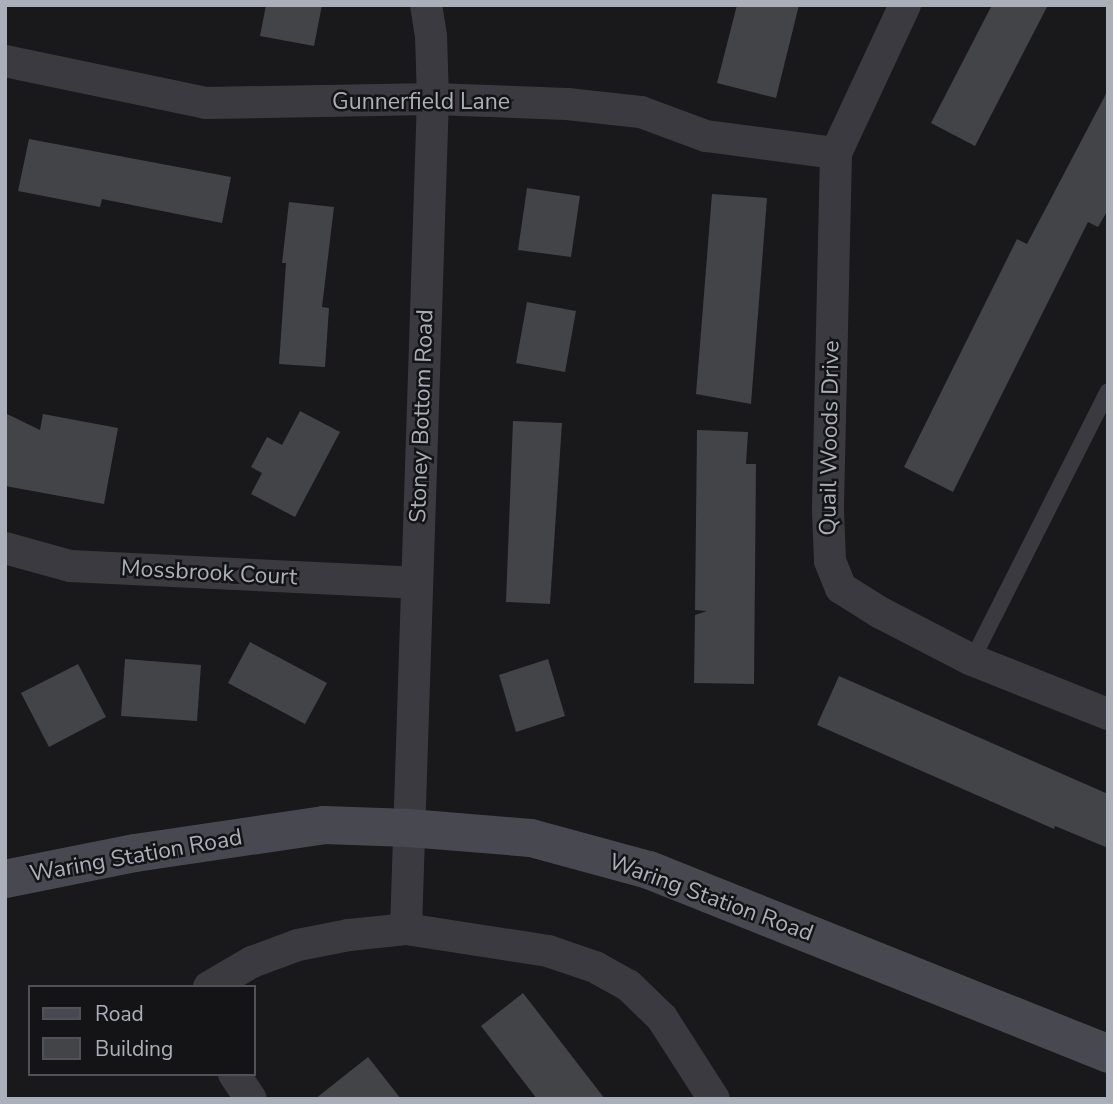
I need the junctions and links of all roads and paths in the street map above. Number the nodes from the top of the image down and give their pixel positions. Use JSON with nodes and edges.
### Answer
{"nodes":[{"id":1,"x":426,"y":5,"type":"edge"},
{"id":2,"x":905,"y":5,"type":"edge"},
{"id":3,"x":5,"y":61,"type":"edge"},
{"id":4,"x":433,"y":99,"type":"junction"},
{"id":5,"x":836,"y":153,"type":"junction"},
{"id":6,"x":1108,"y":391,"type":"edge"},
{"id":7,"x":5,"y":548,"type":"edge"},
{"id":8,"x":415,"y":583,"type":"junction"},
{"id":9,"x":972,"y":660,"type":"junction"},
{"id":10,"x":1108,"y":714,"type":"edge"},
{"id":11,"x":409,"y":828,"type":"junction"},
{"id":12,"x":5,"y":879,"type":"edge"},
{"id":13,"x":406,"y":929,"type":"junction"},
{"id":14,"x":212,"y":985,"type":"edge"},
{"id":15,"x":1108,"y":1054,"type":"edge"},
{"id":16,"x":235,"y":1076,"type":"edge"},
{"id":17,"x":251,"y":1099,"type":"edge"},
{"id":18,"x":714,"y":1099,"type":"edge"}],
"edges":[{"from":1,"to":4,"type":"street","name":"Stoney Bottom Road"},
{"from":2,"to":5,"type":"street","name":"Quail Woods Drive"},
{"from":3,"to":4,"type":"street","name":"Gunnerfield Lane"},
{"from":4,"to":5,"type":"street","name":"Gunnerfield Lane"},
{"from":4,"to":8,"type":"street","name":"Stoney Bottom Road"},
{"from":5,"to":9,"type":"street","name":"Quail Woods Drive"},
{"from":6,"to":9,"type":"lane"},
{"from":7,"to":8,"type":"street","name":"Mossbrook Court"},
{"from":8,"to":11,"type":"street","name":"Stoney Bottom Road"},
{"from":9,"to":10,"type":"street","name":"Quail Woods Drive"},
{"from":11,"to":12,"type":"street","name":"Waring Station Road"},
{"from":11,"to":13,"type":"street","name":"Stoney Bottom Road"},
{"from":11,"to":15,"type":"street","name":"Waring Station Road"},
{"from":13,"to":14,"type":"street"},
{"from":13,"to":18,"type":"street"},
{"from":16,"to":17,"type":"street"}]}
